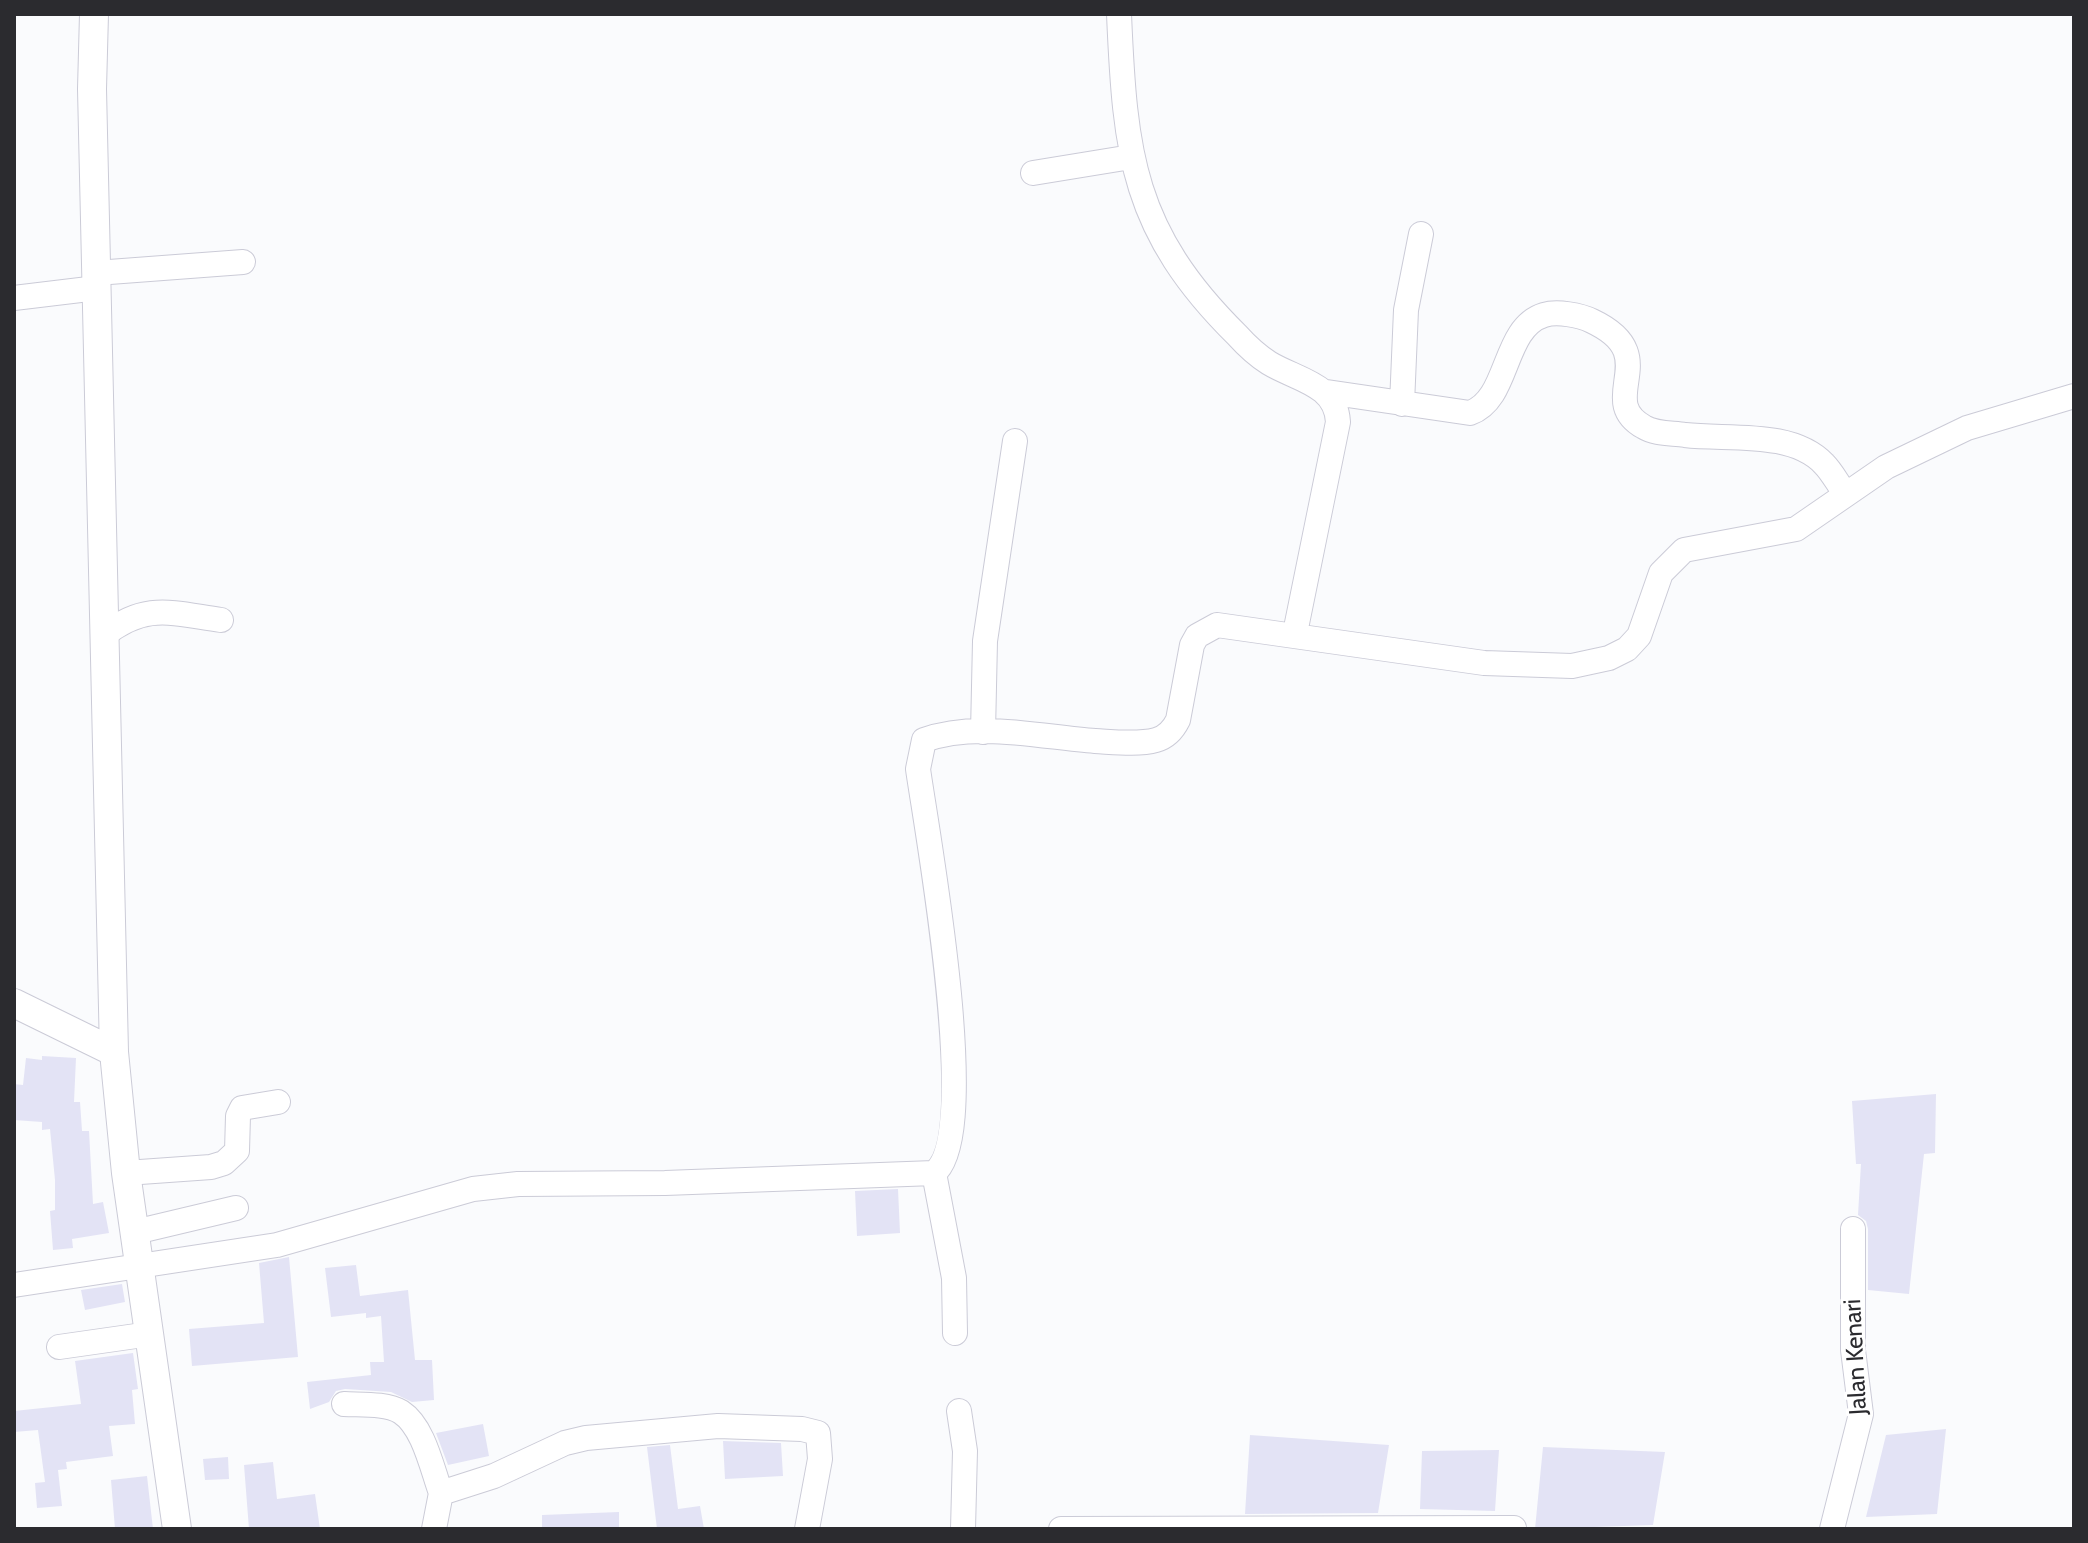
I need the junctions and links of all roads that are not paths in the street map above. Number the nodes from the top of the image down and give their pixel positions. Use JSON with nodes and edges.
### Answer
{"nodes":[{"id":1,"x":94,"y":14,"type":"edge"},
{"id":2,"x":1119,"y":14,"type":"edge"},
{"id":3,"x":1131,"y":157,"type":"junction"},
{"id":4,"x":1033,"y":173,"type":"dead end"},
{"id":5,"x":1421,"y":234,"type":"dead end"},
{"id":6,"x":243,"y":262,"type":"dead end"},
{"id":7,"x":96,"y":280,"type":"junction"},
{"id":8,"x":14,"y":298,"type":"edge"},
{"id":9,"x":1327,"y":392,"type":"junction"},
{"id":10,"x":2074,"y":396,"type":"edge"},
{"id":11,"x":1402,"y":404,"type":"junction"},
{"id":12,"x":1015,"y":441,"type":"dead end"},
{"id":13,"x":1845,"y":493,"type":"junction"},
{"id":14,"x":221,"y":620,"type":"dead end"},
{"id":15,"x":1295,"y":633,"type":"junction"},
{"id":16,"x":103,"y":636,"type":"junction"},
{"id":17,"x":983,"y":732,"type":"junction"},
{"id":18,"x":14,"y":1003,"type":"edge"},
{"id":19,"x":114,"y":1052,"type":"junction"},
{"id":20,"x":278,"y":1102,"type":"dead end"},
{"id":21,"x":126,"y":1173,"type":"junction"},
{"id":22,"x":934,"y":1173,"type":"junction"},
{"id":23,"x":236,"y":1208,"type":"dead end"},
{"id":24,"x":1853,"y":1229,"type":"dead end"},
{"id":25,"x":135,"y":1232,"type":"junction"},
{"id":26,"x":140,"y":1265,"type":"junction"},
{"id":27,"x":14,"y":1285,"type":"edge"},
{"id":28,"x":955,"y":1333,"type":"dead end"},
{"id":29,"x":150,"y":1334,"type":"junction"},
{"id":30,"x":59,"y":1347,"type":"dead end"},
{"id":31,"x":344,"y":1404,"type":"dead end"},
{"id":32,"x":959,"y":1411,"type":"dead end"},
{"id":33,"x":441,"y":1493,"type":"junction"},
{"id":34,"x":1514,"y":1528,"type":"edge"},
{"id":35,"x":177,"y":1529,"type":"edge"},
{"id":36,"x":434,"y":1529,"type":"edge"},
{"id":37,"x":807,"y":1529,"type":"edge"},
{"id":38,"x":963,"y":1529,"type":"edge"},
{"id":39,"x":1061,"y":1529,"type":"edge"},
{"id":40,"x":1832,"y":1529,"type":"edge"}],
"edges":[{"from":1,"to":7,"type":"street"},
{"from":2,"to":3,"type":"street"},
{"from":3,"to":4,"type":"street"},
{"from":3,"to":9,"type":"street"},
{"from":5,"to":11,"type":"street"},
{"from":6,"to":7,"type":"street"},
{"from":7,"to":8,"type":"street"},
{"from":7,"to":16,"type":"street"},
{"from":9,"to":11,"type":"street"},
{"from":9,"to":15,"type":"street"},
{"from":10,"to":13,"type":"street"},
{"from":11,"to":13,"type":"street"},
{"from":12,"to":17,"type":"street"},
{"from":13,"to":15,"type":"street"},
{"from":14,"to":16,"type":"street"},
{"from":15,"to":17,"type":"street"},
{"from":16,"to":19,"type":"street"},
{"from":17,"to":22,"type":"street"},
{"from":18,"to":19,"type":"street"},
{"from":19,"to":21,"type":"street"},
{"from":20,"to":21,"type":"street"},
{"from":21,"to":25,"type":"street"},
{"from":22,"to":26,"type":"street"},
{"from":22,"to":28,"type":"street"},
{"from":23,"to":25,"type":"street"},
{"from":24,"to":40,"type":"street","name":"Jalan Kenari"},
{"from":25,"to":26,"type":"street"},
{"from":26,"to":27,"type":"street"},
{"from":26,"to":29,"type":"street"},
{"from":29,"to":30,"type":"street"},
{"from":29,"to":35,"type":"street"},
{"from":31,"to":33,"type":"street"},
{"from":32,"to":38,"type":"street"},
{"from":33,"to":36,"type":"street"},
{"from":33,"to":37,"type":"street"},
{"from":34,"to":39,"type":"street"}]}
